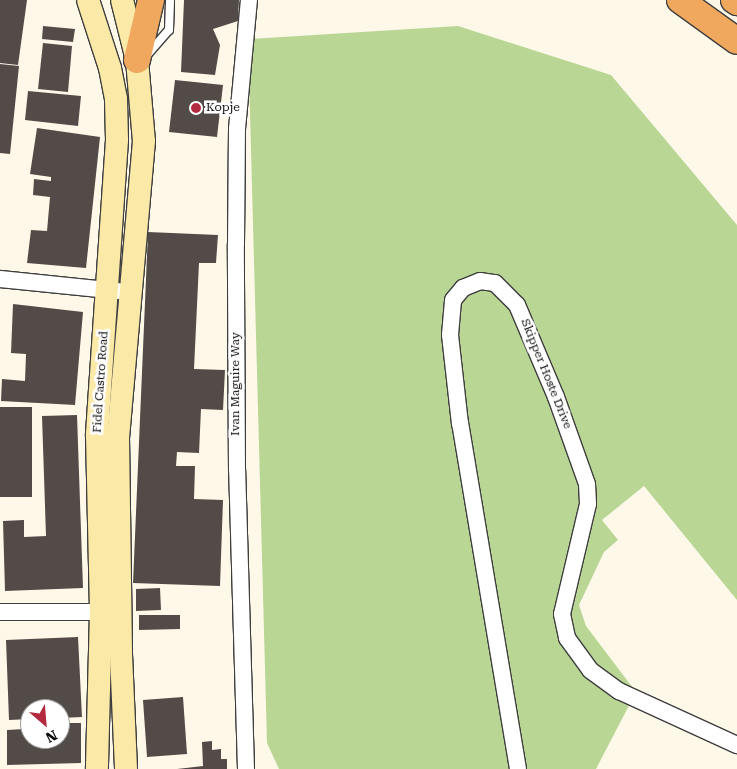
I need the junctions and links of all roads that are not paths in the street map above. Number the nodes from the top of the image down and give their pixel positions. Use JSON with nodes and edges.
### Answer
{"nodes":[{"id":1,"x":88,"y":0,"type":"edge"},
{"id":2,"x":122,"y":0,"type":"edge"},
{"id":3,"x":150,"y":0,"type":"edge"},
{"id":4,"x":170,"y":0,"type":"edge"},
{"id":5,"x":249,"y":0,"type":"edge"},
{"id":6,"x":680,"y":0,"type":"edge"},
{"id":7,"x":737,"y":41,"type":"edge"},
{"id":8,"x":137,"y":63,"type":"junction"},
{"id":9,"x":0,"y":279,"type":"edge"},
{"id":10,"x":107,"y":291,"type":"junction"},
{"id":11,"x":132,"y":292,"type":"junction"},
{"id":12,"x":0,"y":612,"type":"edge"},
{"id":13,"x":111,"y":612,"type":"junction"},
{"id":14,"x":737,"y":745,"type":"edge"},
{"id":15,"x":97,"y":769,"type":"edge"},
{"id":16,"x":126,"y":769,"type":"edge"},
{"id":17,"x":246,"y":769,"type":"edge"},
{"id":18,"x":518,"y":769,"type":"edge"}],
"edges":[{"from":1,"to":10,"type":"main road","name":"Fidel Castro Road"},
{"from":2,"to":8,"type":"main road","name":"Fidel Castro Road"},
{"from":3,"to":8,"type":"highway"},
{"from":4,"to":8,"type":"lane"},
{"from":5,"to":17,"type":"street","name":"Ivan Maguire Way"},
{"from":6,"to":7,"type":"highway"},
{"from":8,"to":11,"type":"main road","name":"Fidel Castro Road"},
{"from":9,"to":10,"type":"street"},
{"from":10,"to":11,"type":"street"},
{"from":10,"to":13,"type":"main road","name":"Fidel Castro Road"},
{"from":11,"to":13,"type":"main road","name":"Fidel Castro Road"},
{"from":12,"to":13,"type":"street"},
{"from":13,"to":15,"type":"main road","name":"Fidel Castro Road"},
{"from":13,"to":16,"type":"main road","name":"Fidel Castro Road"},
{"from":14,"to":18,"type":"street","name":"Skipper Hoste Drive"}]}
